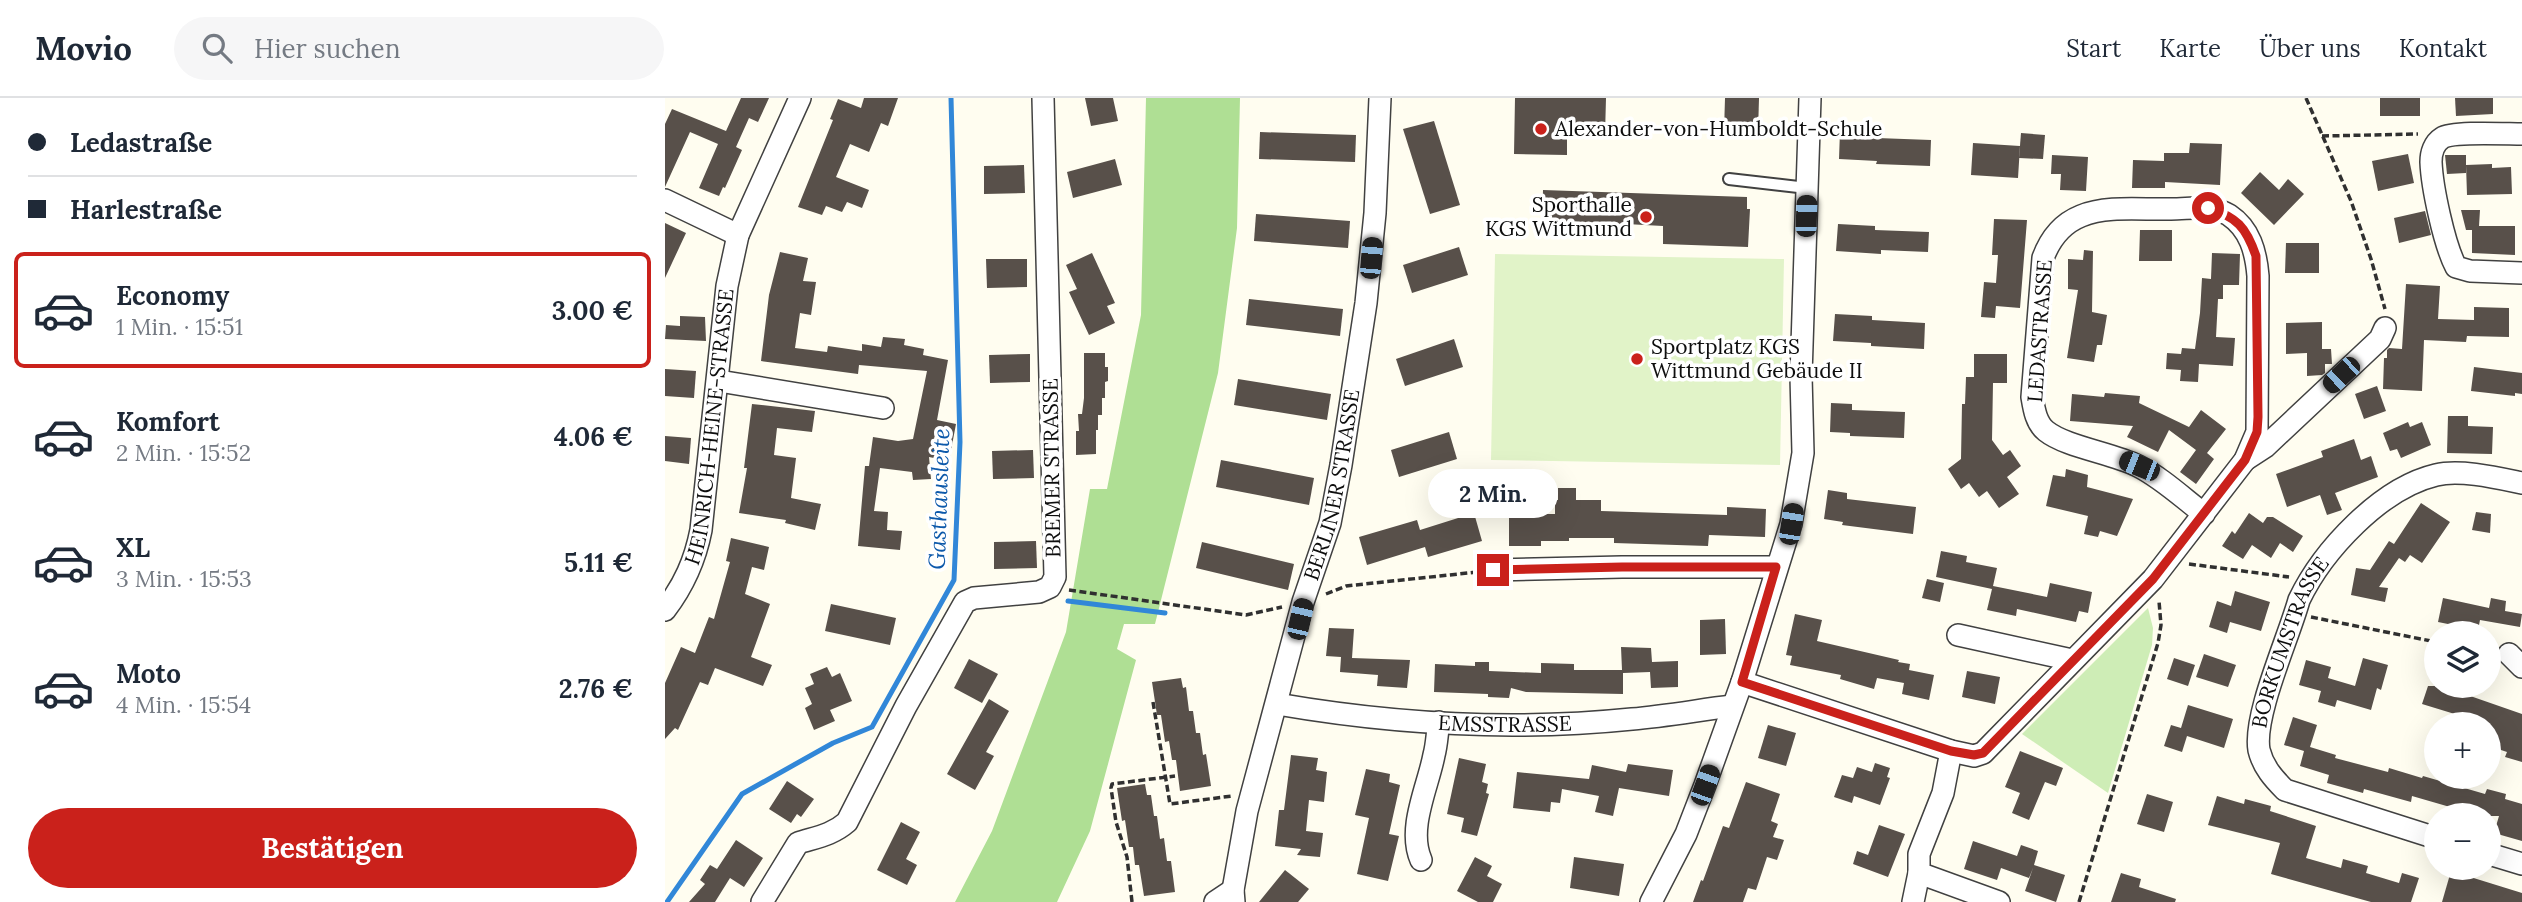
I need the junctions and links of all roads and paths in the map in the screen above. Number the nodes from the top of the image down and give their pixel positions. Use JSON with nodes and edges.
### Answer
{"nodes":[{"id":1,"x":800,"y":98,"type":"edge"},
{"id":2,"x":1043,"y":98,"type":"edge"},
{"id":3,"x":1380,"y":98,"type":"edge"},
{"id":4,"x":1810,"y":98,"type":"edge"},
{"id":5,"x":2306,"y":98,"type":"edge"},
{"id":6,"x":2522,"y":134,"type":"edge"},
{"id":7,"x":2322,"y":136,"type":"junction"},
{"id":8,"x":2442,"y":137,"type":"junction"},
{"id":9,"x":1729,"y":179,"type":"dead end"},
{"id":10,"x":1807,"y":188,"type":"junction"},
{"id":11,"x":665,"y":201,"type":"edge"},
{"id":12,"x":738,"y":234,"type":"junction"},
{"id":13,"x":2522,"y":273,"type":"edge"},
{"id":14,"x":2385,"y":328,"type":"joint"},
{"id":15,"x":719,"y":381,"type":"junction"},
{"id":16,"x":883,"y":408,"type":"dead end"},
{"id":17,"x":2245,"y":460,"type":"junction"},
{"id":18,"x":2522,"y":483,"type":"edge"},
{"id":19,"x":2204,"y":514,"type":"junction"},
{"id":20,"x":2169,"y":559,"type":"junction"},
{"id":21,"x":1776,"y":567,"type":"junction"},
{"id":22,"x":1493,"y":570,"type":"joint"},
{"id":23,"x":2153,"y":579,"type":"junction"},
{"id":24,"x":2308,"y":582,"type":"junction"},
{"id":25,"x":1050,"y":587,"type":"junction"},
{"id":26,"x":1303,"y":603,"type":"junction"},
{"id":27,"x":665,"y":610,"type":"edge"},
{"id":28,"x":2296,"y":613,"type":"junction"},
{"id":29,"x":1958,"y":635,"type":"dead end"},
{"id":30,"x":2424,"y":640,"type":"edge"},
{"id":31,"x":2072,"y":660,"type":"junction"},
{"id":32,"x":1742,"y":682,"type":"junction"},
{"id":33,"x":1153,"y":702,"type":"dead end"},
{"id":34,"x":1277,"y":704,"type":"junction"},
{"id":35,"x":1732,"y":706,"type":"junction"},
{"id":36,"x":1439,"y":722,"type":"junction"},
{"id":37,"x":1951,"y":751,"type":"junction"},
{"id":38,"x":1175,"y":776,"type":"dead end"},
{"id":39,"x":1166,"y":777,"type":"junction"},
{"id":40,"x":1252,"y":793,"type":"junction"},
{"id":41,"x":2424,"y":834,"type":"edge"},
{"id":42,"x":2501,"y":858,"type":"edge"},
{"id":43,"x":1421,"y":860,"type":"dead end"},
{"id":44,"x":2522,"y":864,"type":"edge"},
{"id":45,"x":1919,"y":873,"type":"junction"},
{"id":46,"x":1227,"y":898,"type":"edge"},
{"id":47,"x":762,"y":902,"type":"edge"},
{"id":48,"x":1132,"y":902,"type":"edge"},
{"id":49,"x":1651,"y":902,"type":"edge"},
{"id":50,"x":1913,"y":902,"type":"edge"},
{"id":51,"x":1999,"y":902,"type":"edge"},
{"id":52,"x":2079,"y":902,"type":"edge"}],
"edges":[{"from":1,"to":12,"type":"street","name":"HEINRICH-HEINE-STRASSE"},
{"from":2,"to":25,"type":"street","name":"BREMER STRASSE"},
{"from":3,"to":26,"type":"street","name":"BERLINER STRASSE"},
{"from":4,"to":10,"type":"street"},
{"from":5,"to":7,"type":"path"},
{"from":6,"to":8,"type":"street"},
{"from":7,"to":8,"type":"path"},
{"from":7,"to":14,"type":"path"},
{"from":8,"to":13,"type":"street"},
{"from":9,"to":10,"type":"lane"},
{"from":10,"to":21,"type":"street"},
{"from":11,"to":12,"type":"street"},
{"from":12,"to":15,"type":"street","name":"HEINRICH-HEINE-STRASSE"},
{"from":14,"to":17,"type":"street","name":"LEDASTRASSE"},
{"from":15,"to":16,"type":"street"},
{"from":15,"to":27,"type":"street","name":"HEINRICH-HEINE-STRASSE"},
{"from":17,"to":19,"type":"street","name":"LEDASTRASSE"},
{"from":17,"to":19,"type":"street","name":"LEDASTRASSE"},
{"from":18,"to":24,"type":"street","name":"BORKUMSTRASSE"},
{"from":19,"to":20,"type":"street","name":"LEDASTRASSE"},
{"from":20,"to":23,"type":"street","name":"LEDASTRASSE"},
{"from":20,"to":24,"type":"path"},
{"from":21,"to":22,"type":"street"},
{"from":21,"to":32,"type":"street"},
{"from":22,"to":26,"type":"path"},
{"from":23,"to":31,"type":"street","name":"LEDASTRASSE"},
{"from":23,"to":52,"type":"path"},
{"from":24,"to":28,"type":"street","name":"BORKUMSTRASSE"},
{"from":25,"to":26,"type":"path"},
{"from":25,"to":47,"type":"street","name":"BREMER STRASSE"},
{"from":26,"to":34,"type":"street","name":"BERLINER STRASSE"},
{"from":28,"to":30,"type":"path"},
{"from":28,"to":41,"type":"street","name":"BORKUMSTRASSE"},
{"from":29,"to":31,"type":"street"},
{"from":31,"to":37,"type":"street","name":"LEDASTRASSE"},
{"from":32,"to":35,"type":"street"},
{"from":32,"to":37,"type":"street","name":"LEDASTRASSE"},
{"from":33,"to":39,"type":"path"},
{"from":34,"to":36,"type":"street","name":"EMSSTRASSE"},
{"from":34,"to":40,"type":"street","name":"BERLINER STRASSE"},
{"from":35,"to":36,"type":"street","name":"EMSSTRASSE"},
{"from":35,"to":49,"type":"street"},
{"from":36,"to":43,"type":"street"},
{"from":37,"to":45,"type":"street"},
{"from":38,"to":39,"type":"path"},
{"from":39,"to":40,"type":"path"},
{"from":39,"to":48,"type":"path"},
{"from":40,"to":46,"type":"street","name":"BERLINER STRASSE"},
{"from":42,"to":44,"type":"street"},
{"from":45,"to":50,"type":"street"},
{"from":45,"to":51,"type":"street"}]}
